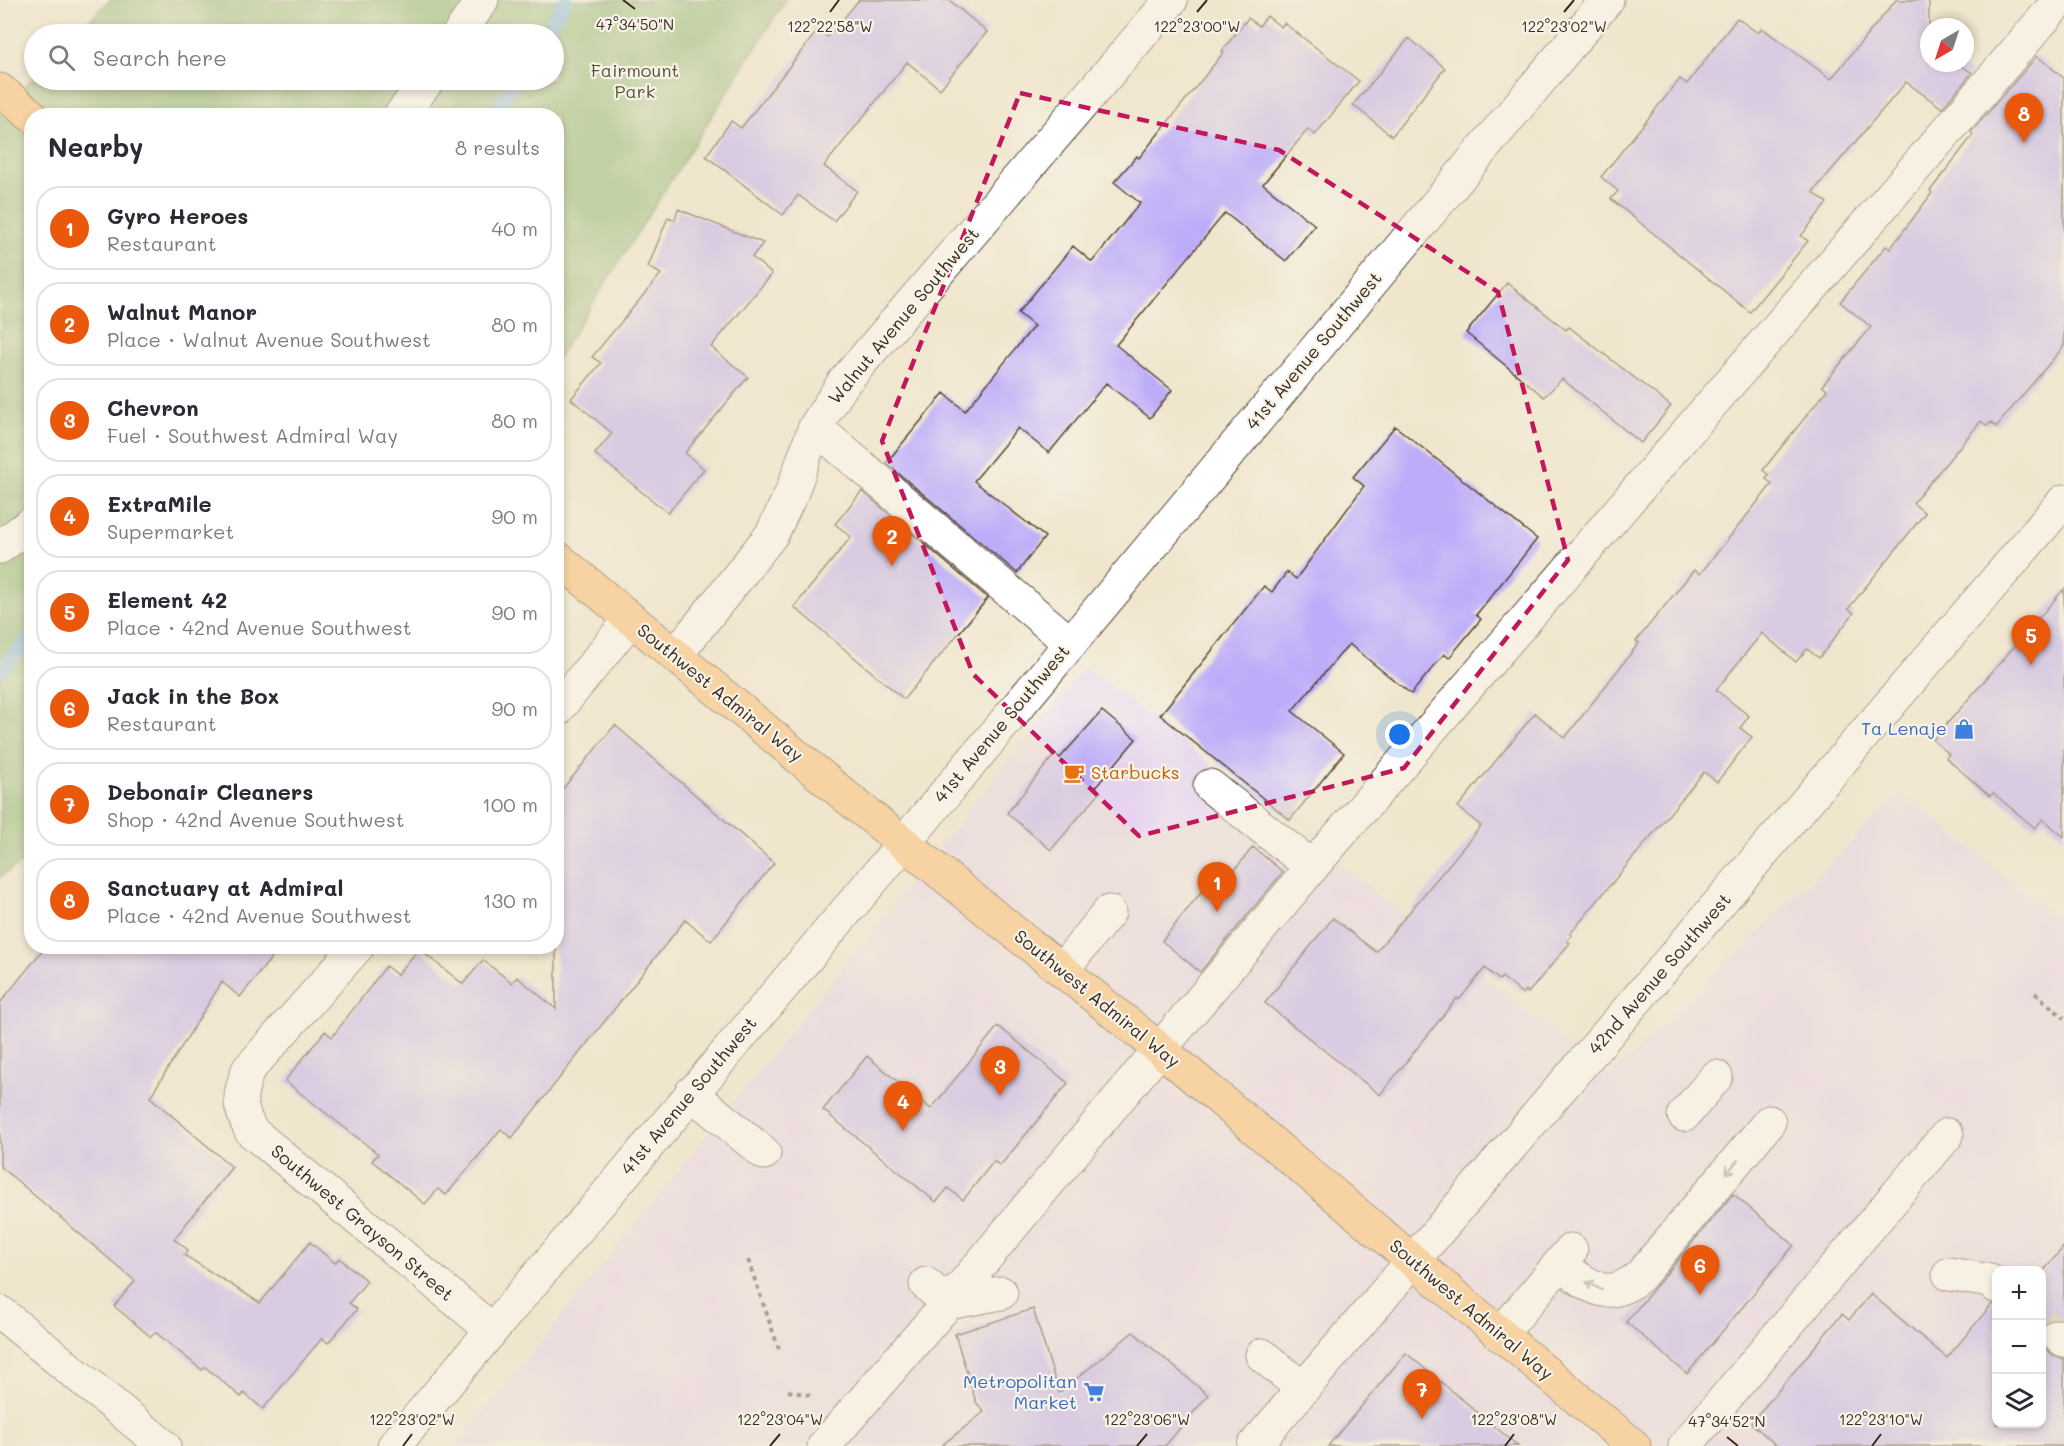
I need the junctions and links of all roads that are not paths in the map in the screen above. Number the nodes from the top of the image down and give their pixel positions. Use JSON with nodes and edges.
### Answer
{"nodes":[{"id":1,"x":483,"y":0,"type":"edge"},
{"id":2,"x":1171,"y":0,"type":"edge"},
{"id":3,"x":1607,"y":0,"type":"edge"},
{"id":4,"x":2060,"y":0,"type":"edge"},
{"id":5,"x":466,"y":24,"type":"edge"},
{"id":6,"x":1,"y":90,"type":"edge"},
{"id":7,"x":420,"y":90,"type":"edge"},
{"id":8,"x":406,"y":108,"type":"edge"},
{"id":9,"x":24,"y":109,"type":"edge"},
{"id":10,"x":815,"y":427,"type":"junction"},
{"id":11,"x":2064,"y":501,"type":"edge"},
{"id":12,"x":24,"y":529,"type":"edge"},
{"id":13,"x":0,"y":547,"type":"edge"},
{"id":14,"x":564,"y":564,"type":"edge"},
{"id":15,"x":630,"y":620,"type":"junction"},
{"id":16,"x":1070,"y":643,"type":"junction"},
{"id":17,"x":675,"y":656,"type":"junction"},
{"id":18,"x":564,"y":701,"type":"edge"},
{"id":19,"x":1210,"y":786,"type":"dead end"},
{"id":20,"x":904,"y":843,"type":"junction"},
{"id":21,"x":1312,"y":867,"type":"junction"},
{"id":22,"x":1109,"y":912,"type":"dead end"},
{"id":23,"x":351,"y":954,"type":"edge"},
{"id":24,"x":1062,"y":970,"type":"junction"},
{"id":25,"x":1161,"y":1049,"type":"junction"},
{"id":26,"x":1716,"y":1077,"type":"dead end"},
{"id":27,"x":691,"y":1093,"type":"junction"},
{"id":28,"x":1684,"y":1115,"type":"dead end"},
{"id":29,"x":1769,"y":1122,"type":"dead end"},
{"id":30,"x":1947,"y":1135,"type":"dead end"},
{"id":31,"x":764,"y":1153,"type":"dead end"},
{"id":32,"x":1411,"y":1261,"type":"junction"},
{"id":33,"x":1949,"y":1274,"type":"dead end"},
{"id":34,"x":1992,"y":1283,"type":"edge"},
{"id":35,"x":1001,"y":1293,"type":"dead end"},
{"id":36,"x":937,"y":1294,"type":"junction"},
{"id":37,"x":0,"y":1312,"type":"edge"},
{"id":38,"x":492,"y":1330,"type":"junction"},
{"id":39,"x":1500,"y":1335,"type":"junction"},
{"id":40,"x":1262,"y":1355,"type":"dead end"},
{"id":41,"x":1303,"y":1389,"type":"junction"},
{"id":42,"x":164,"y":1446,"type":"edge"},
{"id":43,"x":394,"y":1446,"type":"edge"},
{"id":44,"x":824,"y":1446,"type":"edge"},
{"id":45,"x":1254,"y":1446,"type":"edge"},
{"id":46,"x":1634,"y":1446,"type":"edge"},
{"id":47,"x":1685,"y":1446,"type":"edge"}],
"edges":[{"from":1,"to":5,"type":"street"},
{"from":2,"to":10,"type":"street","name":"Walnut Avenue Southwest"},
{"from":3,"to":16,"type":"street","name":"41st Avenue Southwest"},
{"from":4,"to":21,"type":"street"},
{"from":6,"to":9,"type":"main road"},
{"from":7,"to":8,"type":"street"},
{"from":10,"to":16,"type":"street"},
{"from":10,"to":17,"type":"street","name":"Walnut Avenue Southwest"},
{"from":11,"to":32,"type":"street","name":"42nd Avenue Southwest"},
{"from":12,"to":13,"type":"street"},
{"from":14,"to":15,"type":"main road","name":"Southwest Admiral Way"},
{"from":15,"to":17,"type":"main road","name":"Southwest Admiral Way"},
{"from":15,"to":18,"type":"street"},
{"from":16,"to":20,"type":"street","name":"41st Avenue Southwest"},
{"from":17,"to":20,"type":"main road","name":"Southwest Admiral Way"},
{"from":19,"to":21,"type":"street"},
{"from":20,"to":24,"type":"main road","name":"Southwest Admiral Way"},
{"from":20,"to":27,"type":"street","name":"41st Avenue Southwest"},
{"from":21,"to":25,"type":"street"},
{"from":22,"to":24,"type":"street"},
{"from":23,"to":38,"type":"street","name":"Southwest Grayson Street"},
{"from":24,"to":25,"type":"main road","name":"Southwest Admiral Way"},
{"from":25,"to":32,"type":"main road","name":"Southwest Admiral Way"},
{"from":25,"to":36,"type":"street"},
{"from":26,"to":28,"type":"street"},
{"from":27,"to":31,"type":"street"},
{"from":27,"to":38,"type":"street","name":"41st Avenue Southwest"},
{"from":29,"to":39,"type":"street","one_way":true},
{"from":30,"to":47,"type":"street"},
{"from":32,"to":39,"type":"main road","name":"Southwest Admiral Way"},
{"from":32,"to":41,"type":"street","name":"42nd Avenue Southwest"},
{"from":33,"to":34,"type":"street"},
{"from":35,"to":36,"type":"street"},
{"from":36,"to":44,"type":"street"},
{"from":37,"to":42,"type":"street"},
{"from":38,"to":43,"type":"street","name":"41st Avenue Southwest"},
{"from":39,"to":46,"type":"main road","name":"Southwest Admiral Way"},
{"from":40,"to":41,"type":"street"},
{"from":41,"to":45,"type":"street","name":"42nd Avenue Southwest"}]}
